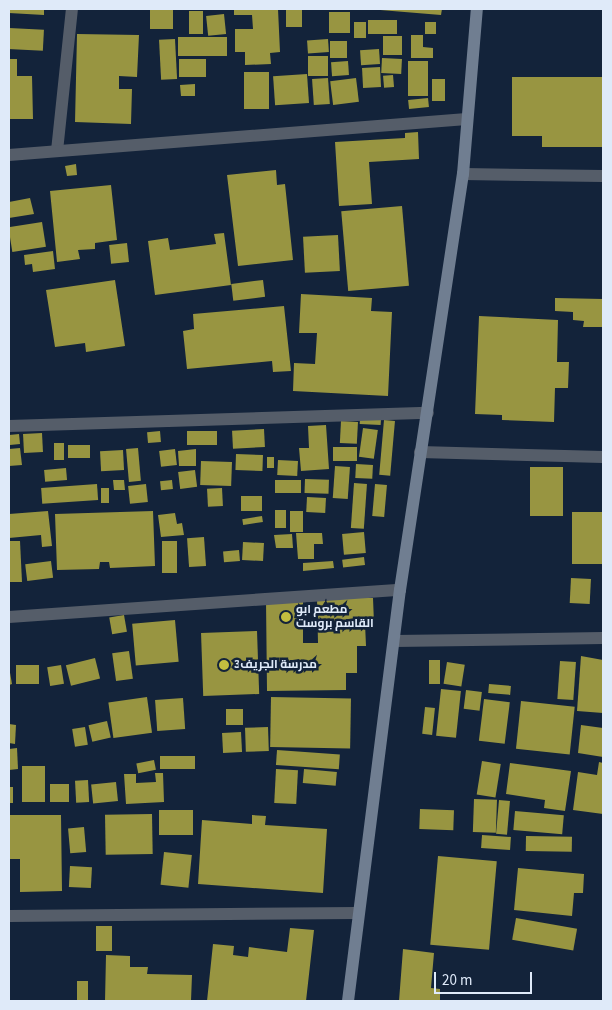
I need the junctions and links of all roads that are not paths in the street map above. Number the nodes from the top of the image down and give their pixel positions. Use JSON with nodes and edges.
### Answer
{"nodes":[{"id":1,"x":72,"y":9,"type":"edge"},
{"id":2,"x":477,"y":9,"type":"edge"},
{"id":3,"x":467,"y":119,"type":"junction"},
{"id":4,"x":57,"y":151,"type":"junction"},
{"id":5,"x":9,"y":155,"type":"edge"},
{"id":6,"x":463,"y":174,"type":"junction"},
{"id":7,"x":603,"y":176,"type":"edge"},
{"id":8,"x":428,"y":413,"type":"junction"},
{"id":9,"x":9,"y":426,"type":"edge"},
{"id":10,"x":420,"y":452,"type":"junction"},
{"id":11,"x":603,"y":457,"type":"edge"},
{"id":12,"x":400,"y":590,"type":"junction"},
{"id":13,"x":9,"y":617,"type":"edge"},
{"id":14,"x":603,"y":638,"type":"edge"},
{"id":15,"x":394,"y":641,"type":"junction"},
{"id":16,"x":357,"y":913,"type":"junction"},
{"id":17,"x":9,"y":916,"type":"edge"},
{"id":18,"x":348,"y":1001,"type":"edge"}],
"edges":[{"from":1,"to":4,"type":"street"},
{"from":2,"to":3,"type":"street"},
{"from":3,"to":4,"type":"street"},
{"from":3,"to":6,"type":"street"},
{"from":4,"to":5,"type":"street"},
{"from":6,"to":7,"type":"street"},
{"from":6,"to":8,"type":"street"},
{"from":8,"to":9,"type":"street"},
{"from":8,"to":10,"type":"street"},
{"from":10,"to":11,"type":"street"},
{"from":10,"to":12,"type":"street"},
{"from":12,"to":13,"type":"street"},
{"from":12,"to":15,"type":"street"},
{"from":14,"to":15,"type":"street"},
{"from":15,"to":16,"type":"street"},
{"from":16,"to":17,"type":"street"},
{"from":16,"to":18,"type":"street"}]}
